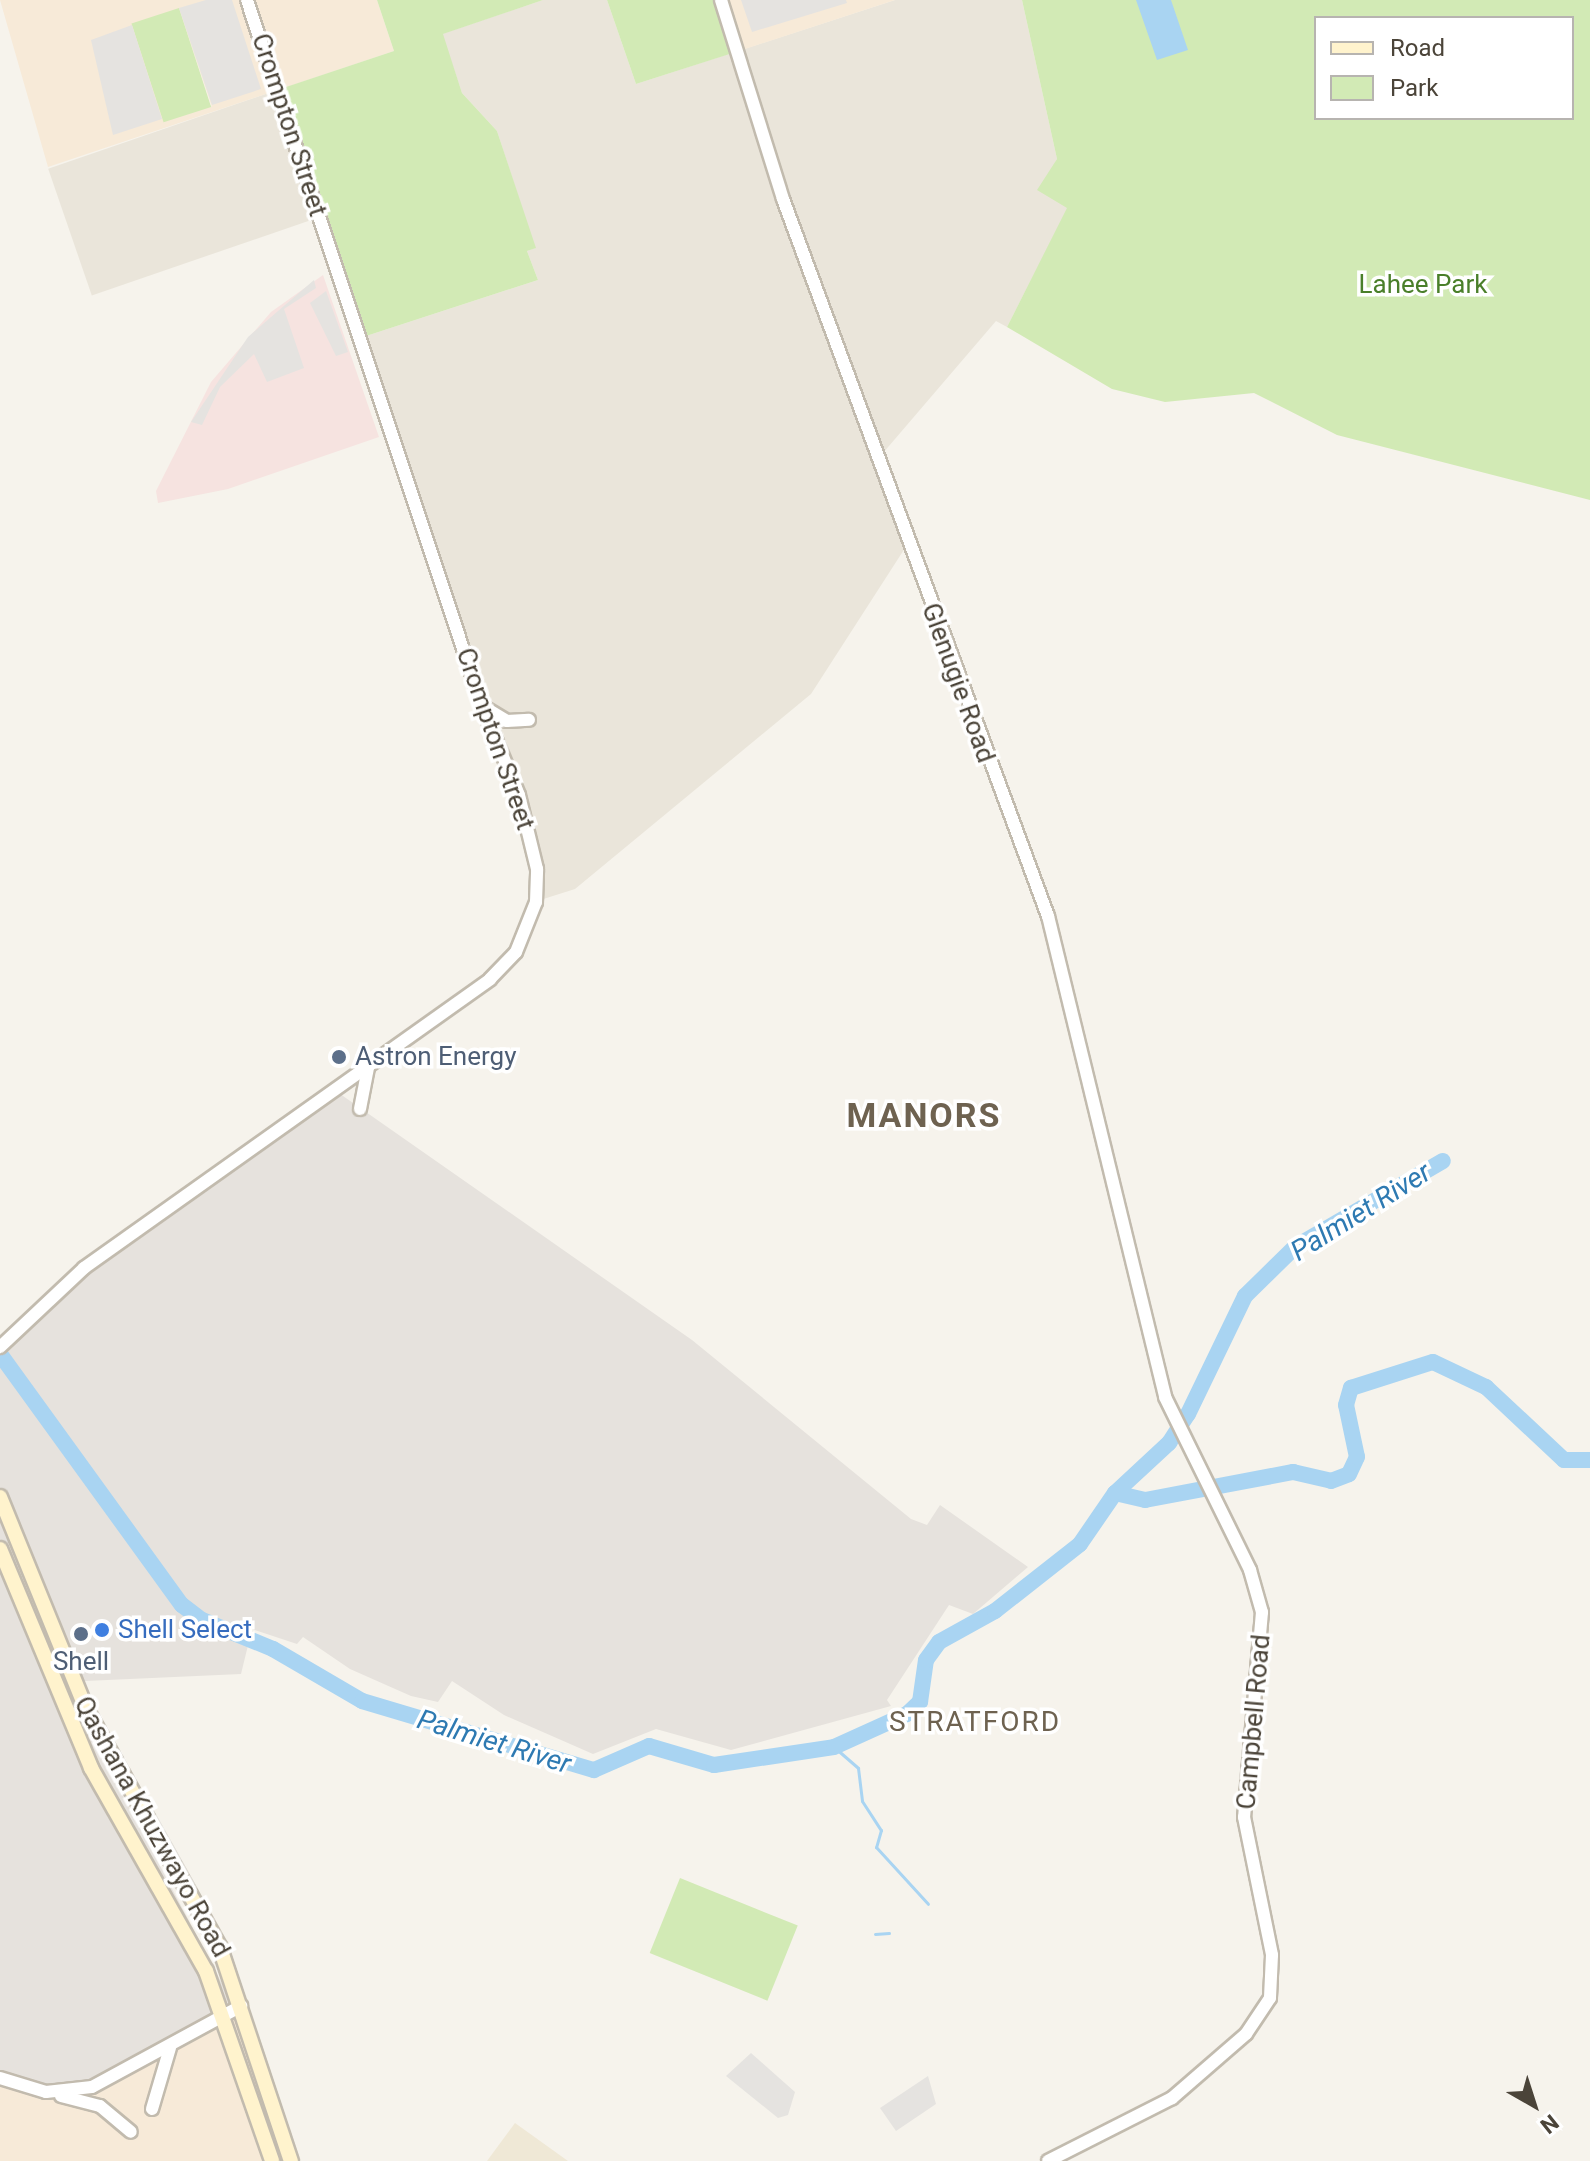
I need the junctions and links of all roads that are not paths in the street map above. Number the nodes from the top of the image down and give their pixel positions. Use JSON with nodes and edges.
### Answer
{"nodes":[{"id":1,"x":247,"y":0,"type":"edge"},
{"id":2,"x":721,"y":0,"type":"edge"},
{"id":3,"x":482,"y":706,"type":"junction"},
{"id":4,"x":529,"y":720,"type":"dead end"},
{"id":5,"x":369,"y":1065,"type":"junction"},
{"id":6,"x":360,"y":1109,"type":"dead end"},
{"id":7,"x":0,"y":1347,"type":"edge"},
{"id":8,"x":1159,"y":1377,"type":"joint"},
{"id":9,"x":0,"y":1497,"type":"edge"},
{"id":10,"x":0,"y":1549,"type":"edge"},
{"id":11,"x":241,"y":2006,"type":"junction"},
{"id":12,"x":224,"y":2013,"type":"junction"},
{"id":13,"x":170,"y":2048,"type":"junction"},
{"id":14,"x":0,"y":2078,"type":"edge"},
{"id":15,"x":46,"y":2092,"type":"junction"},
{"id":16,"x":152,"y":2109,"type":"dead end"},
{"id":17,"x":131,"y":2132,"type":"dead end"},
{"id":18,"x":272,"y":2161,"type":"edge"},
{"id":19,"x":291,"y":2161,"type":"edge"},
{"id":20,"x":1048,"y":2161,"type":"edge"}],
"edges":[{"from":1,"to":3,"type":"street","name":"Crompton Street"},
{"from":2,"to":8,"type":"street","name":"Glenugie Road"},
{"from":3,"to":4,"type":"street"},
{"from":3,"to":5,"type":"street","name":"Crompton Street"},
{"from":5,"to":6,"type":"street"},
{"from":5,"to":7,"type":"street","name":"Crompton Street"},
{"from":8,"to":20,"type":"street","name":"Campbell Road"},
{"from":9,"to":11,"type":"main road","name":"Qashana Khuzwayo Road"},
{"from":10,"to":12,"type":"main road","name":"Qashana Khuzwayo Road"},
{"from":11,"to":12,"type":"street"},
{"from":11,"to":19,"type":"main road","name":"Qashana Khuzwayo Road"},
{"from":12,"to":13,"type":"street"},
{"from":12,"to":18,"type":"main road","name":"Qashana Khuzwayo Road"},
{"from":13,"to":15,"type":"street"},
{"from":13,"to":16,"type":"street"},
{"from":14,"to":15,"type":"street"},
{"from":15,"to":17,"type":"street"}]}
